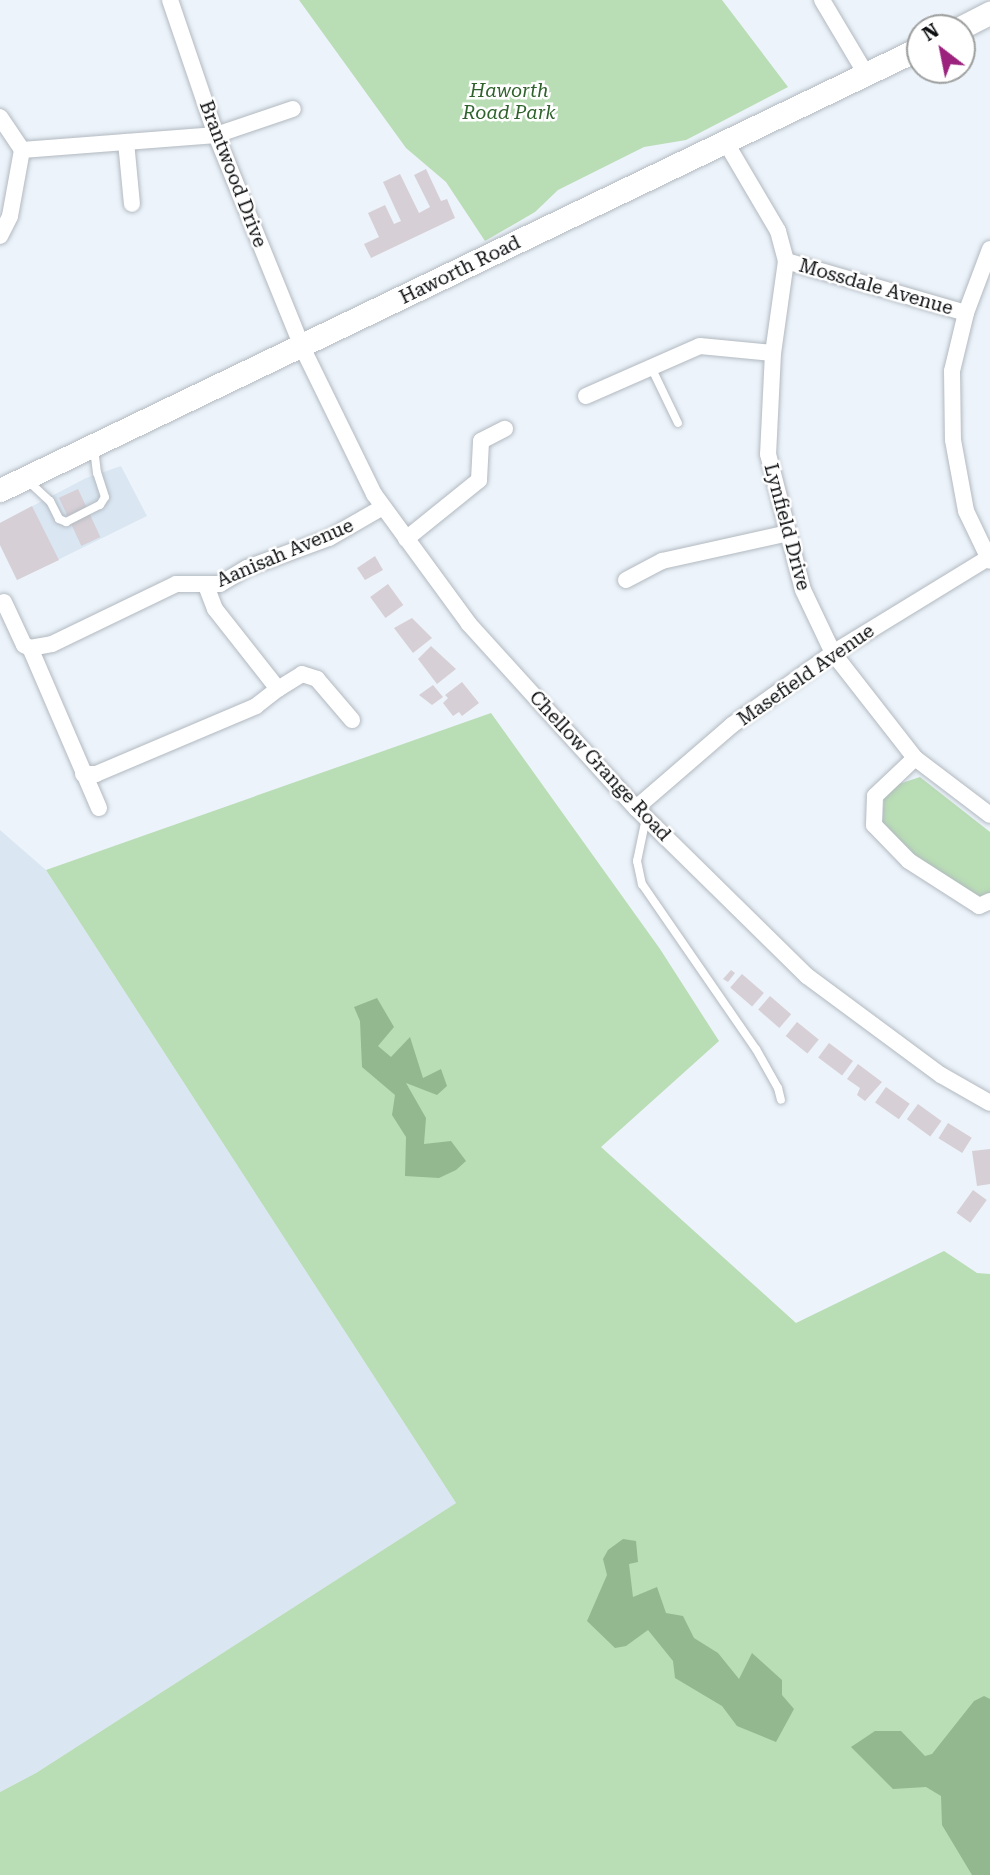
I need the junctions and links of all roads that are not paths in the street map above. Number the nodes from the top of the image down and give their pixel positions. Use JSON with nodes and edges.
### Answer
{"nodes":[{"id":1,"x":170,"y":0,"type":"edge"},
{"id":2,"x":822,"y":0,"type":"edge"},
{"id":3,"x":906,"y":55,"type":"edge"},
{"id":4,"x":866,"y":74,"type":"junction"},
{"id":5,"x":293,"y":109,"type":"dead end"},
{"id":6,"x":0,"y":117,"type":"edge"},
{"id":7,"x":216,"y":135,"type":"junction"},
{"id":8,"x":725,"y":141,"type":"junction"},
{"id":9,"x":126,"y":142,"type":"junction"},
{"id":10,"x":22,"y":150,"type":"junction"},
{"id":11,"x":132,"y":204,"type":"dead end"},
{"id":12,"x":0,"y":236,"type":"edge"},
{"id":13,"x":990,"y":249,"type":"edge"},
{"id":14,"x":786,"y":261,"type":"junction"},
{"id":15,"x":966,"y":313,"type":"junction"},
{"id":16,"x":302,"y":347,"type":"junction"},
{"id":17,"x":772,"y":353,"type":"junction"},
{"id":18,"x":651,"y":367,"type":"junction"},
{"id":19,"x":586,"y":396,"type":"dead end"},
{"id":20,"x":678,"y":423,"type":"dead end"},
{"id":21,"x":505,"y":429,"type":"dead end"},
{"id":22,"x":94,"y":444,"type":"junction"},
{"id":23,"x":24,"y":478,"type":"junction"},
{"id":24,"x":0,"y":490,"type":"edge"},
{"id":25,"x":383,"y":507,"type":"junction"},
{"id":26,"x":788,"y":533,"type":"junction"},
{"id":27,"x":406,"y":539,"type":"junction"},
{"id":28,"x":989,"y":559,"type":"edge"},
{"id":29,"x":626,"y":580,"type":"dead end"},
{"id":30,"x":206,"y":586,"type":"junction"},
{"id":31,"x":4,"y":602,"type":"dead end"},
{"id":32,"x":30,"y":648,"type":"junction"},
{"id":33,"x":833,"y":653,"type":"junction"},
{"id":34,"x":278,"y":689,"type":"junction"},
{"id":35,"x":352,"y":720,"type":"dead end"},
{"id":36,"x":915,"y":758,"type":"junction"},
{"id":37,"x":83,"y":774,"type":"junction"},
{"id":38,"x":99,"y":808,"type":"dead end"},
{"id":39,"x":641,"y":813,"type":"junction"},
{"id":40,"x":990,"y":815,"type":"edge"},
{"id":41,"x":990,"y":901,"type":"edge"},
{"id":42,"x":781,"y":1100,"type":"dead end"},
{"id":43,"x":990,"y":1102,"type":"edge"}],
"edges":[{"from":1,"to":7,"type":"street","name":"Brantwood Drive"},
{"from":2,"to":4,"type":"street"},
{"from":3,"to":4,"type":"main road","name":"Haworth Road"},
{"from":4,"to":8,"type":"main road","name":"Haworth Road"},
{"from":5,"to":7,"type":"street"},
{"from":6,"to":10,"type":"street"},
{"from":7,"to":9,"type":"street"},
{"from":7,"to":16,"type":"street","name":"Brantwood Drive"},
{"from":8,"to":14,"type":"street","name":"Lynfield Drive"},
{"from":8,"to":16,"type":"main road","name":"Haworth Road"},
{"from":9,"to":10,"type":"street"},
{"from":9,"to":11,"type":"street"},
{"from":10,"to":12,"type":"street"},
{"from":13,"to":15,"type":"street"},
{"from":14,"to":15,"type":"street","name":"Mossdale Avenue"},
{"from":14,"to":17,"type":"street","name":"Lynfield Drive"},
{"from":15,"to":28,"type":"street"},
{"from":16,"to":22,"type":"main road","name":"Haworth Road"},
{"from":16,"to":25,"type":"street","name":"Chellow Grange Road"},
{"from":17,"to":18,"type":"street"},
{"from":17,"to":26,"type":"street","name":"Lynfield Drive"},
{"from":18,"to":19,"type":"street"},
{"from":18,"to":20,"type":"lane"},
{"from":21,"to":27,"type":"street"},
{"from":22,"to":23,"type":"main road","name":"Haworth Road"},
{"from":22,"to":23,"type":"lane"},
{"from":23,"to":24,"type":"main road","name":"Haworth Road"},
{"from":25,"to":27,"type":"street","name":"Chellow Grange Road"},
{"from":25,"to":30,"type":"street","name":"Aanisah Avenue"},
{"from":26,"to":29,"type":"street"},
{"from":26,"to":33,"type":"street","name":"Lynfield Drive"},
{"from":27,"to":39,"type":"street","name":"Chellow Grange Road"},
{"from":28,"to":33,"type":"street","name":"Masefield Avenue"},
{"from":30,"to":32,"type":"street","name":"Aanisah Avenue"},
{"from":30,"to":34,"type":"street"},
{"from":31,"to":32,"type":"street"},
{"from":32,"to":37,"type":"street"},
{"from":33,"to":36,"type":"street","name":"Lynfield Drive"},
{"from":33,"to":39,"type":"street","name":"Masefield Avenue"},
{"from":34,"to":35,"type":"street"},
{"from":34,"to":37,"type":"street"},
{"from":36,"to":40,"type":"street","name":"Lynfield Drive"},
{"from":36,"to":41,"type":"street"},
{"from":37,"to":38,"type":"street"},
{"from":39,"to":42,"type":"lane"},
{"from":39,"to":43,"type":"street","name":"Chellow Grange Road"}]}
